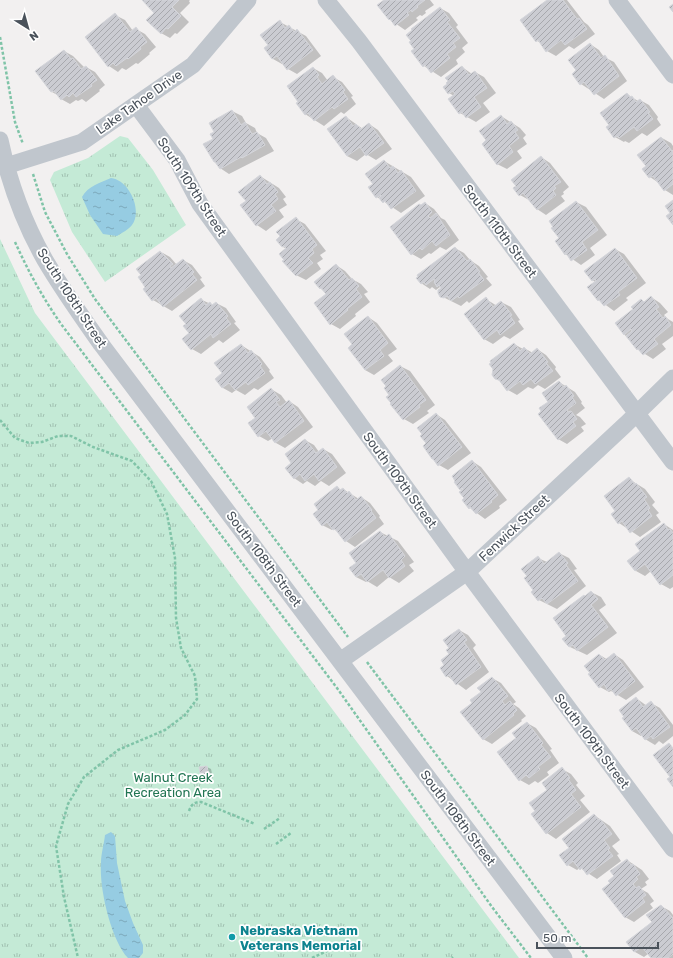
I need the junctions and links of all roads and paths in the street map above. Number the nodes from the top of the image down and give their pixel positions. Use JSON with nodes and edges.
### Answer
{"nodes":[{"id":1,"x":248,"y":0,"type":"edge"},
{"id":2,"x":326,"y":0,"type":"edge"},
{"id":3,"x":617,"y":0,"type":"edge"},
{"id":4,"x":0,"y":37,"type":"edge"},
{"id":5,"x":673,"y":75,"type":"edge"},
{"id":6,"x":136,"y":105,"type":"junction"},
{"id":7,"x":0,"y":140,"type":"edge"},
{"id":8,"x":28,"y":160,"type":"junction"},
{"id":9,"x":6,"y":166,"type":"junction"},
{"id":10,"x":14,"y":239,"type":"dead end"},
{"id":11,"x":673,"y":378,"type":"edge"},
{"id":12,"x":637,"y":414,"type":"junction"},
{"id":13,"x":0,"y":420,"type":"edge"},
{"id":14,"x":673,"y":462,"type":"edge"},
{"id":15,"x":467,"y":572,"type":"junction"},
{"id":16,"x":357,"y":649,"type":"junction"},
{"id":17,"x":340,"y":661,"type":"junction"},
{"id":18,"x":189,"y":811,"type":"dead end"},
{"id":19,"x":280,"y":818,"type":"dead end"},
{"id":20,"x":255,"y":824,"type":"dead end"},
{"id":21,"x":264,"y":829,"type":"dead end"},
{"id":22,"x":291,"y":833,"type":"dead end"},
{"id":23,"x":276,"y":844,"type":"dead end"},
{"id":24,"x":673,"y":849,"type":"edge"},
{"id":25,"x":344,"y":943,"type":"dead end"},
{"id":26,"x":78,"y":958,"type":"edge"},
{"id":27,"x":312,"y":958,"type":"edge"},
{"id":28,"x":531,"y":958,"type":"edge"},
{"id":29,"x":564,"y":958,"type":"edge"},
{"id":30,"x":588,"y":958,"type":"edge"}],
"edges":[{"from":1,"to":6,"type":"street","name":"Lake Tahoe Drive"},
{"from":2,"to":12,"type":"street","name":"South 110th Street"},
{"from":3,"to":5,"type":"street"},
{"from":4,"to":8,"type":"path"},
{"from":6,"to":8,"type":"street","name":"Lake Tahoe Drive"},
{"from":6,"to":15,"type":"street","name":"South 109th Street"},
{"from":7,"to":9,"type":"street","name":"South 108th Street"},
{"from":8,"to":9,"type":"street","name":"Lake Tahoe Drive"},
{"from":8,"to":16,"type":"path"},
{"from":9,"to":17,"type":"street","name":"South 108th Street"},
{"from":10,"to":28,"type":"path"},
{"from":11,"to":12,"type":"street","name":"Fenwick Street"},
{"from":12,"to":14,"type":"street","name":"South 110th Street"},
{"from":12,"to":15,"type":"street","name":"Fenwick Street"},
{"from":13,"to":26,"type":"path"},
{"from":15,"to":16,"type":"street","name":"Fenwick Street"},
{"from":15,"to":24,"type":"street","name":"South 109th Street"},
{"from":16,"to":17,"type":"street","name":"Fenwick Street"},
{"from":16,"to":30,"type":"path"},
{"from":17,"to":29,"type":"street","name":"South 108th Street"},
{"from":18,"to":20,"type":"path"},
{"from":19,"to":21,"type":"path"},
{"from":22,"to":23,"type":"path"},
{"from":25,"to":27,"type":"path"}]}
